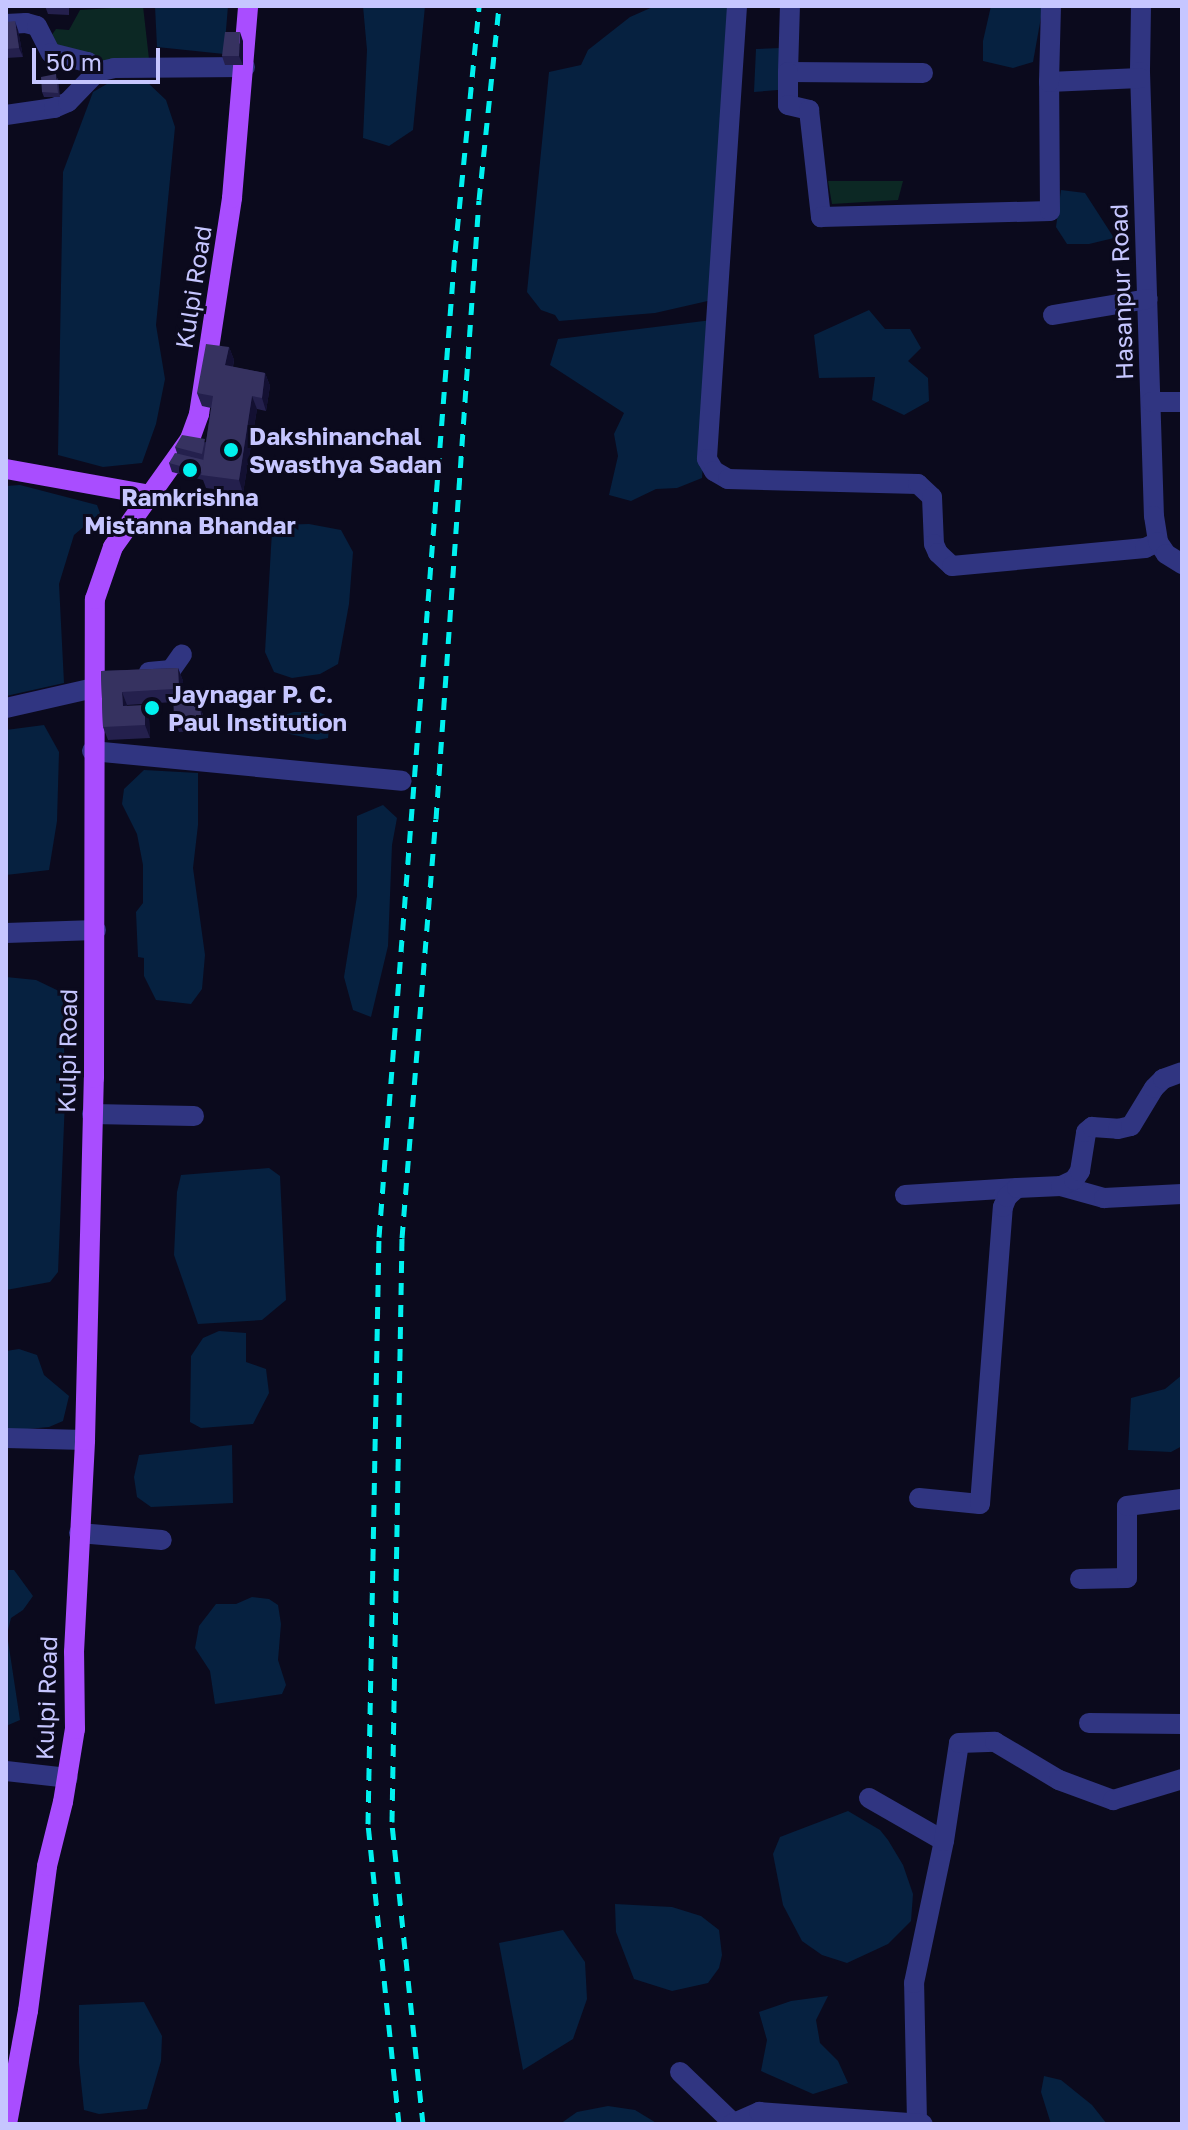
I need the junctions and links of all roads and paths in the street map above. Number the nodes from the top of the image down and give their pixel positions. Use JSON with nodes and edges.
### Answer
{"nodes":[{"id":1,"x":248,"y":6,"type":"edge"},
{"id":2,"x":737,"y":6,"type":"edge"},
{"id":3,"x":790,"y":6,"type":"edge"},
{"id":4,"x":1051,"y":6,"type":"edge"},
{"id":5,"x":1141,"y":6,"type":"edge"},
{"id":6,"x":6,"y":24,"type":"edge"},
{"id":7,"x":245,"y":67,"type":"junction"},
{"id":8,"x":97,"y":72,"type":"junction"},
{"id":9,"x":788,"y":72,"type":"junction"},
{"id":10,"x":923,"y":73,"type":"dead end"},
{"id":11,"x":1140,"y":78,"type":"junction"},
{"id":12,"x":1049,"y":82,"type":"junction"},
{"id":13,"x":6,"y":115,"type":"edge"},
{"id":14,"x":1148,"y":299,"type":"junction"},
{"id":15,"x":1053,"y":315,"type":"dead end"},
{"id":16,"x":1151,"y":402,"type":"junction"},
{"id":17,"x":1182,"y":402,"type":"edge"},
{"id":18,"x":6,"y":469,"type":"edge"},
{"id":19,"x":151,"y":495,"type":"junction"},
{"id":20,"x":1158,"y":542,"type":"junction"},
{"id":21,"x":1182,"y":564,"type":"edge"},
{"id":22,"x":182,"y":654,"type":"dead end"},
{"id":23,"x":105,"y":679,"type":"junction"},
{"id":24,"x":6,"y":708,"type":"edge"},
{"id":25,"x":92,"y":751,"type":"junction"},
{"id":26,"x":402,"y":781,"type":"dead end"},
{"id":27,"x":96,"y":930,"type":"junction"},
{"id":28,"x":6,"y":933,"type":"edge"},
{"id":29,"x":1182,"y":1072,"type":"edge"},
{"id":30,"x":92,"y":1114,"type":"junction"},
{"id":31,"x":194,"y":1116,"type":"dead end"},
{"id":32,"x":1061,"y":1186,"type":"junction"},
{"id":33,"x":1017,"y":1188,"type":"junction"},
{"id":34,"x":1182,"y":1194,"type":"edge"},
{"id":35,"x":905,"y":1195,"type":"dead end"},
{"id":36,"x":6,"y":1438,"type":"edge"},
{"id":37,"x":85,"y":1440,"type":"junction"},
{"id":38,"x":919,"y":1498,"type":"dead end"},
{"id":39,"x":1182,"y":1499,"type":"edge"},
{"id":40,"x":79,"y":1533,"type":"junction"},
{"id":41,"x":162,"y":1540,"type":"dead end"},
{"id":42,"x":1080,"y":1579,"type":"dead end"},
{"id":43,"x":1089,"y":1723,"type":"dead end"},
{"id":44,"x":1182,"y":1724,"type":"edge"},
{"id":45,"x":6,"y":1771,"type":"edge"},
{"id":46,"x":68,"y":1778,"type":"junction"},
{"id":47,"x":1182,"y":1779,"type":"edge"},
{"id":48,"x":869,"y":1798,"type":"dead end"},
{"id":49,"x":944,"y":1841,"type":"junction"},
{"id":50,"x":680,"y":2072,"type":"dead end"},
{"id":51,"x":732,"y":2123,"type":"edge"},
{"id":52,"x":920,"y":2123,"type":"edge"},
{"id":53,"x":7,"y":2124,"type":"edge"}],
"edges":[{"from":1,"to":7,"type":"main road","name":"Kulpi Road"},
{"from":2,"to":20,"type":"street"},
{"from":3,"to":9,"type":"street"},
{"from":4,"to":12,"type":"street"},
{"from":5,"to":11,"type":"street","name":"Hasanpur Road"},
{"from":6,"to":8,"type":"street"},
{"from":7,"to":8,"type":"street"},
{"from":7,"to":19,"type":"main road","name":"Kulpi Road"},
{"from":8,"to":13,"type":"street"},
{"from":9,"to":10,"type":"street"},
{"from":9,"to":12,"type":"street"},
{"from":11,"to":12,"type":"street"},
{"from":11,"to":14,"type":"street","name":"Hasanpur Road"},
{"from":14,"to":15,"type":"street"},
{"from":14,"to":16,"type":"street","name":"Hasanpur Road"},
{"from":16,"to":17,"type":"street"},
{"from":16,"to":20,"type":"street","name":"Hasanpur Road"},
{"from":18,"to":19,"type":"main road"},
{"from":19,"to":23,"type":"main road","name":"Kulpi Road"},
{"from":20,"to":21,"type":"street"},
{"from":22,"to":23,"type":"street"},
{"from":23,"to":24,"type":"street"},
{"from":23,"to":25,"type":"main road","name":"Kulpi Road"},
{"from":25,"to":26,"type":"street"},
{"from":25,"to":27,"type":"main road","name":"Kulpi Road"},
{"from":27,"to":28,"type":"street"},
{"from":27,"to":30,"type":"main road","name":"Kulpi Road"},
{"from":29,"to":32,"type":"street"},
{"from":30,"to":31,"type":"street"},
{"from":30,"to":37,"type":"main road","name":"Kulpi Road"},
{"from":32,"to":33,"type":"street"},
{"from":32,"to":34,"type":"street"},
{"from":33,"to":35,"type":"street"},
{"from":33,"to":38,"type":"street"},
{"from":36,"to":37,"type":"street"},
{"from":37,"to":40,"type":"main road","name":"Kulpi Road"},
{"from":39,"to":42,"type":"street"},
{"from":40,"to":41,"type":"street"},
{"from":40,"to":46,"type":"main road","name":"Kulpi Road"},
{"from":43,"to":44,"type":"street"},
{"from":45,"to":46,"type":"street"},
{"from":46,"to":53,"type":"main road","name":"Kulpi Road"},
{"from":47,"to":49,"type":"street"},
{"from":48,"to":49,"type":"street"},
{"from":49,"to":52,"type":"street"},
{"from":50,"to":51,"type":"street"},
{"from":51,"to":52,"type":"street"}]}
